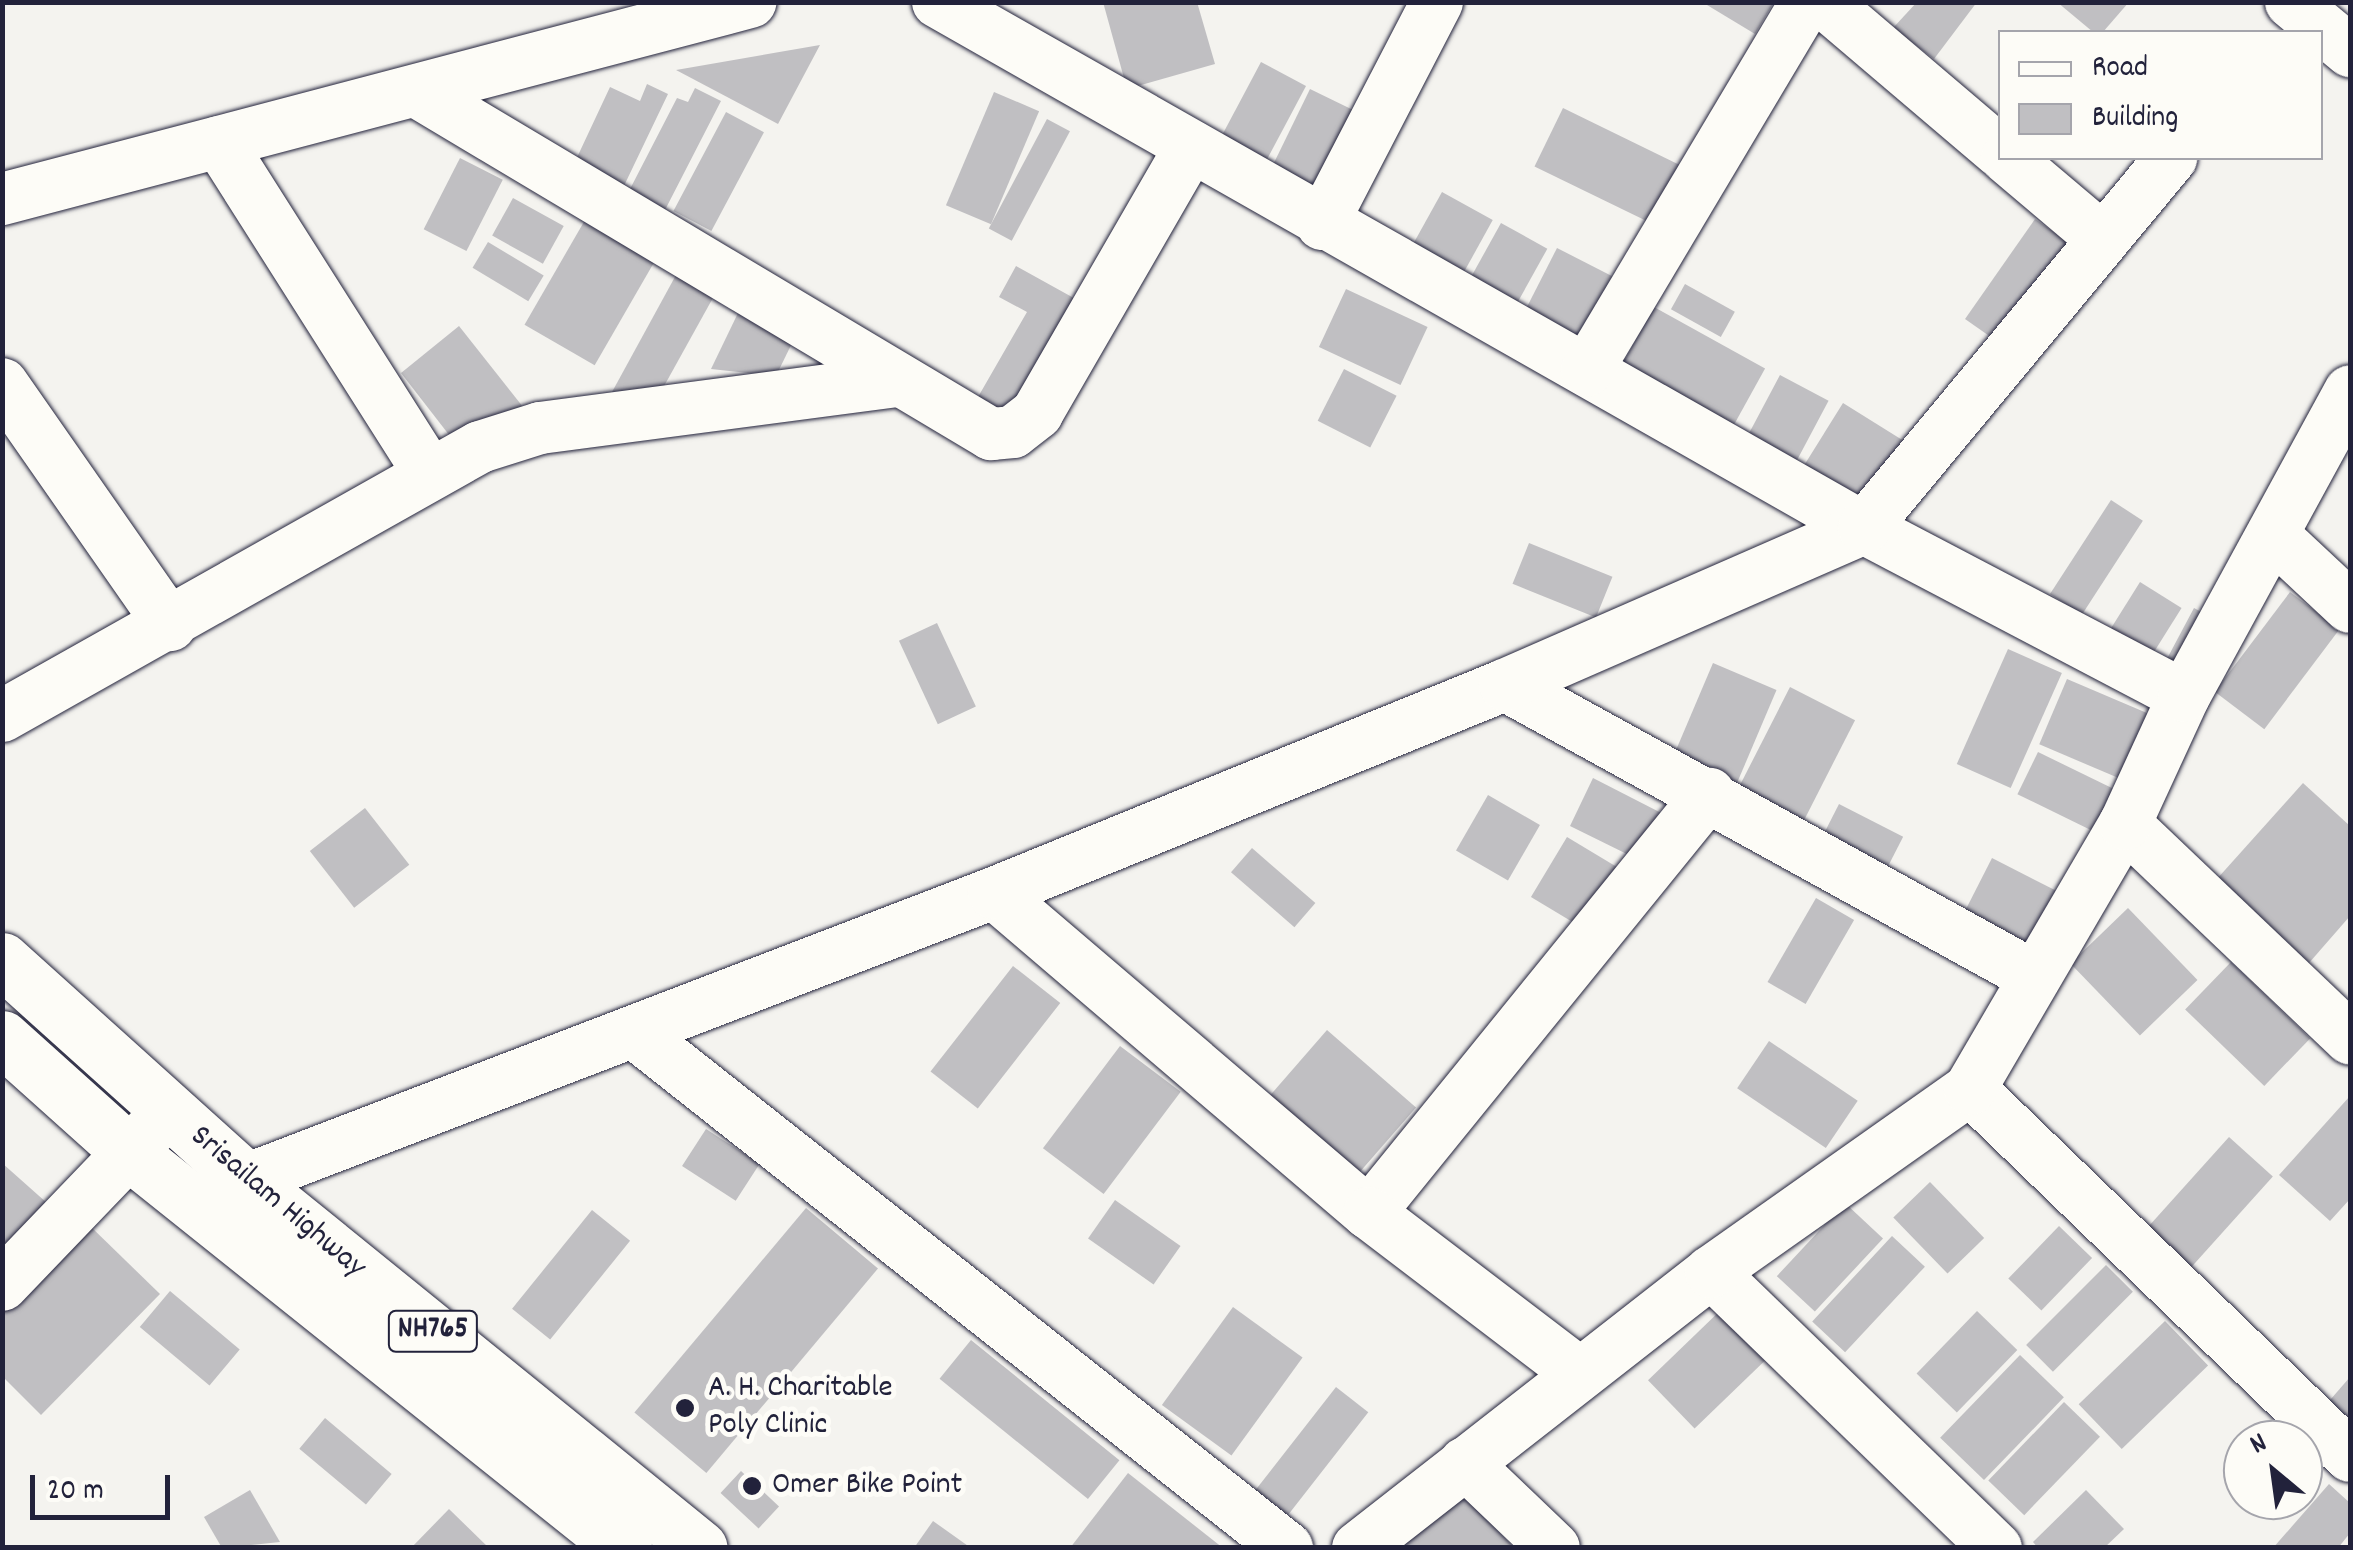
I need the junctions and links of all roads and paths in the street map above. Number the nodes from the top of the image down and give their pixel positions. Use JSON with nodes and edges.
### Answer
{"nodes":[{"id":1,"x":750,"y":2,"type":"edge"},
{"id":2,"x":938,"y":2,"type":"edge"},
{"id":3,"x":1438,"y":2,"type":"edge"},
{"id":4,"x":1806,"y":2,"type":"edge"},
{"id":5,"x":1824,"y":2,"type":"edge"},
{"id":6,"x":2290,"y":11,"type":"edge"},
{"id":7,"x":2318,"y":30,"type":"edge"},
{"id":8,"x":2323,"y":33,"type":"edge"},
{"id":9,"x":2350,"y":51,"type":"edge"},
{"id":10,"x":416,"y":91,"type":"junction"},
{"id":11,"x":219,"y":142,"type":"junction"},
{"id":12,"x":1191,"y":146,"type":"junction"},
{"id":13,"x":1998,"y":150,"type":"edge"},
{"id":14,"x":2009,"y":160,"type":"edge"},
{"id":15,"x":2169,"y":160,"type":"edge"},
{"id":16,"x":2,"y":199,"type":"edge"},
{"id":17,"x":1322,"y":224,"type":"junction"},
{"id":18,"x":2103,"y":239,"type":"junction"},
{"id":19,"x":1587,"y":370,"type":"junction"},
{"id":20,"x":899,"y":380,"type":"junction"},
{"id":21,"x":2,"y":384,"type":"edge"},
{"id":22,"x":2350,"y":391,"type":"edge"},
{"id":23,"x":428,"y":471,"type":"junction"},
{"id":24,"x":1864,"y":528,"type":"junction"},
{"id":25,"x":2273,"y":535,"type":"junction"},
{"id":26,"x":2350,"y":607,"type":"edge"},
{"id":27,"x":170,"y":625,"type":"junction"},
{"id":28,"x":1505,"y":685,"type":"junction"},
{"id":29,"x":2184,"y":696,"type":"junction"},
{"id":30,"x":2,"y":716,"type":"edge"},
{"id":31,"x":1709,"y":794,"type":"junction"},
{"id":32,"x":2125,"y":824,"type":"junction"},
{"id":33,"x":994,"y":893,"type":"junction"},
{"id":34,"x":2,"y":960,"type":"edge"},
{"id":35,"x":2034,"y":977,"type":"junction"},
{"id":36,"x":634,"y":1033,"type":"junction"},
{"id":37,"x":2,"y":1038,"type":"edge"},
{"id":38,"x":2350,"y":1038,"type":"edge"},
{"id":39,"x":1970,"y":1090,"type":"junction"},
{"id":40,"x":168,"y":1112,"type":"junction"},
{"id":41,"x":130,"y":1153,"type":"junction"},
{"id":42,"x":246,"y":1180,"type":"junction"},
{"id":43,"x":1368,"y":1213,"type":"junction"},
{"id":44,"x":1711,"y":1272,"type":"junction"},
{"id":45,"x":2,"y":1286,"type":"edge"},
{"id":46,"x":1578,"y":1374,"type":"junction"},
{"id":47,"x":2350,"y":1456,"type":"edge"},
{"id":48,"x":1465,"y":1463,"type":"junction"},
{"id":49,"x":624,"y":1548,"type":"edge"},
{"id":50,"x":700,"y":1548,"type":"edge"},
{"id":51,"x":1287,"y":1548,"type":"edge"},
{"id":52,"x":1358,"y":1548,"type":"edge"},
{"id":53,"x":1554,"y":1548,"type":"edge"},
{"id":54,"x":1996,"y":1548,"type":"edge"}],
"edges":[{"from":1,"to":10,"type":"street"},
{"from":2,"to":12,"type":"street"},
{"from":3,"to":17,"type":"street"},
{"from":4,"to":19,"type":"street"},
{"from":5,"to":13,"type":"street"},
{"from":6,"to":7,"type":"street"},
{"from":8,"to":9,"type":"street"},
{"from":10,"to":11,"type":"street"},
{"from":10,"to":20,"type":"street"},
{"from":11,"to":16,"type":"street"},
{"from":11,"to":23,"type":"street"},
{"from":12,"to":17,"type":"street"},
{"from":12,"to":20,"type":"street"},
{"from":14,"to":18,"type":"street"},
{"from":15,"to":18,"type":"street"},
{"from":17,"to":19,"type":"street"},
{"from":18,"to":24,"type":"street"},
{"from":19,"to":24,"type":"street"},
{"from":20,"to":23,"type":"street"},
{"from":21,"to":27,"type":"street"},
{"from":22,"to":25,"type":"street"},
{"from":23,"to":27,"type":"street"},
{"from":24,"to":28,"type":"street"},
{"from":24,"to":29,"type":"street"},
{"from":25,"to":26,"type":"street"},
{"from":25,"to":29,"type":"street"},
{"from":27,"to":30,"type":"street"},
{"from":28,"to":31,"type":"street"},
{"from":28,"to":33,"type":"street"},
{"from":29,"to":32,"type":"street"},
{"from":31,"to":35,"type":"street"},
{"from":31,"to":43,"type":"street"},
{"from":32,"to":35,"type":"street"},
{"from":32,"to":38,"type":"street"},
{"from":33,"to":36,"type":"street"},
{"from":33,"to":43,"type":"street"},
{"from":34,"to":40,"type":"highway","name":"Srisailam Highway","number":"NH765"},
{"from":35,"to":39,"type":"street"},
{"from":36,"to":42,"type":"street"},
{"from":36,"to":51,"type":"street"},
{"from":37,"to":41,"type":"highway","name":"Srisailam Highway","number":"NH765"},
{"from":39,"to":44,"type":"street"},
{"from":39,"to":47,"type":"street"},
{"from":40,"to":41,"type":"street"},
{"from":40,"to":42,"type":"highway","name":"Srisailam Highway","number":"NH765"},
{"from":41,"to":45,"type":"street"},
{"from":41,"to":49,"type":"highway","name":"Srisailam Highway","number":"NH765"},
{"from":42,"to":50,"type":"highway","name":"Srisailam Highway","number":"NH765"},
{"from":43,"to":46,"type":"street"},
{"from":44,"to":46,"type":"street"},
{"from":44,"to":54,"type":"street"},
{"from":46,"to":48,"type":"street"},
{"from":48,"to":52,"type":"street"},
{"from":48,"to":53,"type":"street"}]}
